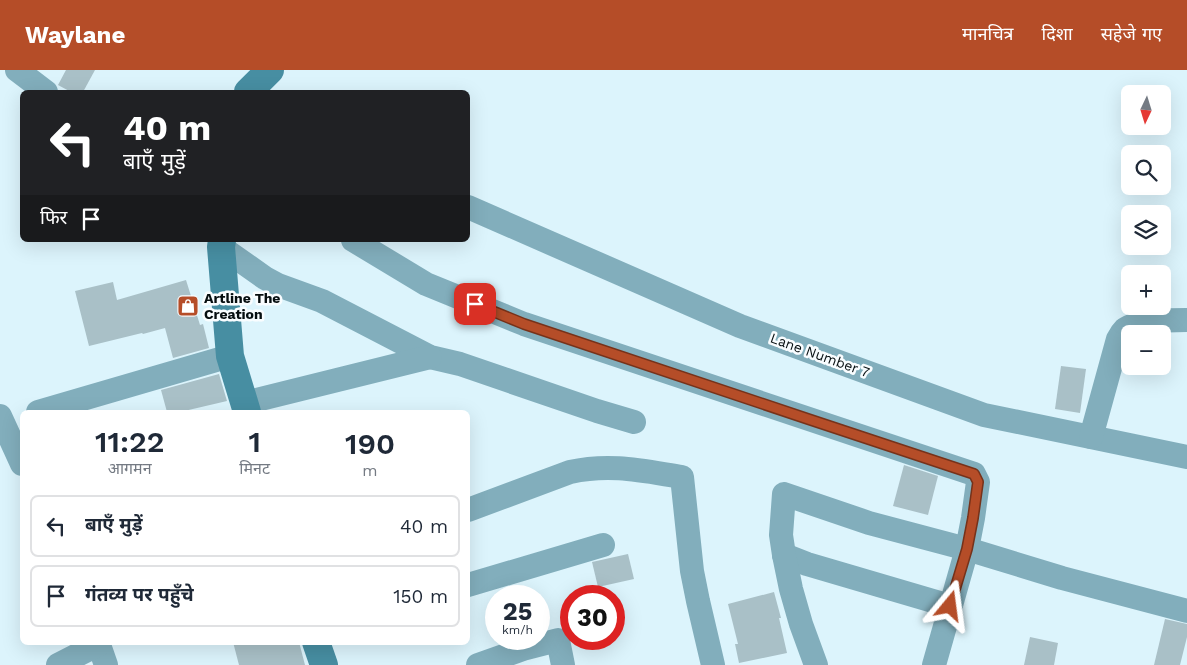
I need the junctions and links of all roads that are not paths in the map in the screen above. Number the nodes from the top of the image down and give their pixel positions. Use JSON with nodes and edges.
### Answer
{"nodes":[{"id":1,"x":3,"y":70,"type":"edge"},
{"id":2,"x":17,"y":70,"type":"edge"},
{"id":3,"x":270,"y":70,"type":"edge"},
{"id":4,"x":0,"y":76,"type":"edge"},
{"id":5,"x":43,"y":90,"type":"edge"},
{"id":6,"x":250,"y":90,"type":"edge"},
{"id":7,"x":470,"y":208,"type":"edge"},
{"id":8,"x":356,"y":242,"type":"edge"},
{"id":9,"x":222,"y":243,"type":"edge"},
{"id":10,"x":1187,"y":320,"type":"edge"},
{"id":11,"x":230,"y":356,"type":"junction"},
{"id":12,"x":430,"y":357,"type":"junction"},
{"id":13,"x":245,"y":408,"type":"edge"},
{"id":14,"x":45,"y":410,"type":"edge"},
{"id":15,"x":9,"y":419,"type":"edge"},
{"id":16,"x":634,"y":422,"type":"dead end"},
{"id":17,"x":1091,"y":437,"type":"junction"},
{"id":18,"x":20,"y":457,"type":"edge"},
{"id":19,"x":1187,"y":457,"type":"edge"},
{"id":20,"x":470,"y":509,"type":"edge"},
{"id":21,"x":603,"y":545,"type":"dead end"},
{"id":22,"x":967,"y":549,"type":"junction"},
{"id":23,"x":784,"y":555,"type":"junction"},
{"id":24,"x":470,"y":584,"type":"edge"},
{"id":25,"x":950,"y":606,"type":"junction"},
{"id":26,"x":1187,"y":611,"type":"edge"},
{"id":27,"x":317,"y":645,"type":"edge"},
{"id":28,"x":101,"y":650,"type":"edge"},
{"id":29,"x":58,"y":665,"type":"edge"},
{"id":30,"x":324,"y":665,"type":"edge"},
{"id":31,"x":478,"y":665,"type":"edge"},
{"id":32,"x":564,"y":665,"type":"edge"},
{"id":33,"x":713,"y":665,"type":"edge"},
{"id":34,"x":816,"y":665,"type":"edge"},
{"id":35,"x":934,"y":665,"type":"edge"}],
"edges":[{"from":1,"to":4,"type":"street"},
{"from":2,"to":5,"type":"street"},
{"from":3,"to":6,"type":"street"},
{"from":7,"to":17,"type":"street","name":"Lane Number 7"},
{"from":8,"to":22,"type":"street"},
{"from":9,"to":11,"type":"street"},
{"from":9,"to":12,"type":"street"},
{"from":10,"to":17,"type":"street"},
{"from":11,"to":13,"type":"street"},
{"from":11,"to":14,"type":"street"},
{"from":12,"to":13,"type":"street"},
{"from":12,"to":16,"type":"street"},
{"from":15,"to":18,"type":"street"},
{"from":17,"to":19,"type":"street","name":"Lane Number 7"},
{"from":20,"to":33,"type":"street"},
{"from":21,"to":24,"type":"street"},
{"from":22,"to":23,"type":"street"},
{"from":22,"to":25,"type":"street"},
{"from":22,"to":26,"type":"street"},
{"from":23,"to":25,"type":"street"},
{"from":23,"to":34,"type":"street"},
{"from":25,"to":35,"type":"street"},
{"from":27,"to":30,"type":"street"},
{"from":28,"to":29,"type":"street"},
{"from":31,"to":32,"type":"street"}]}
